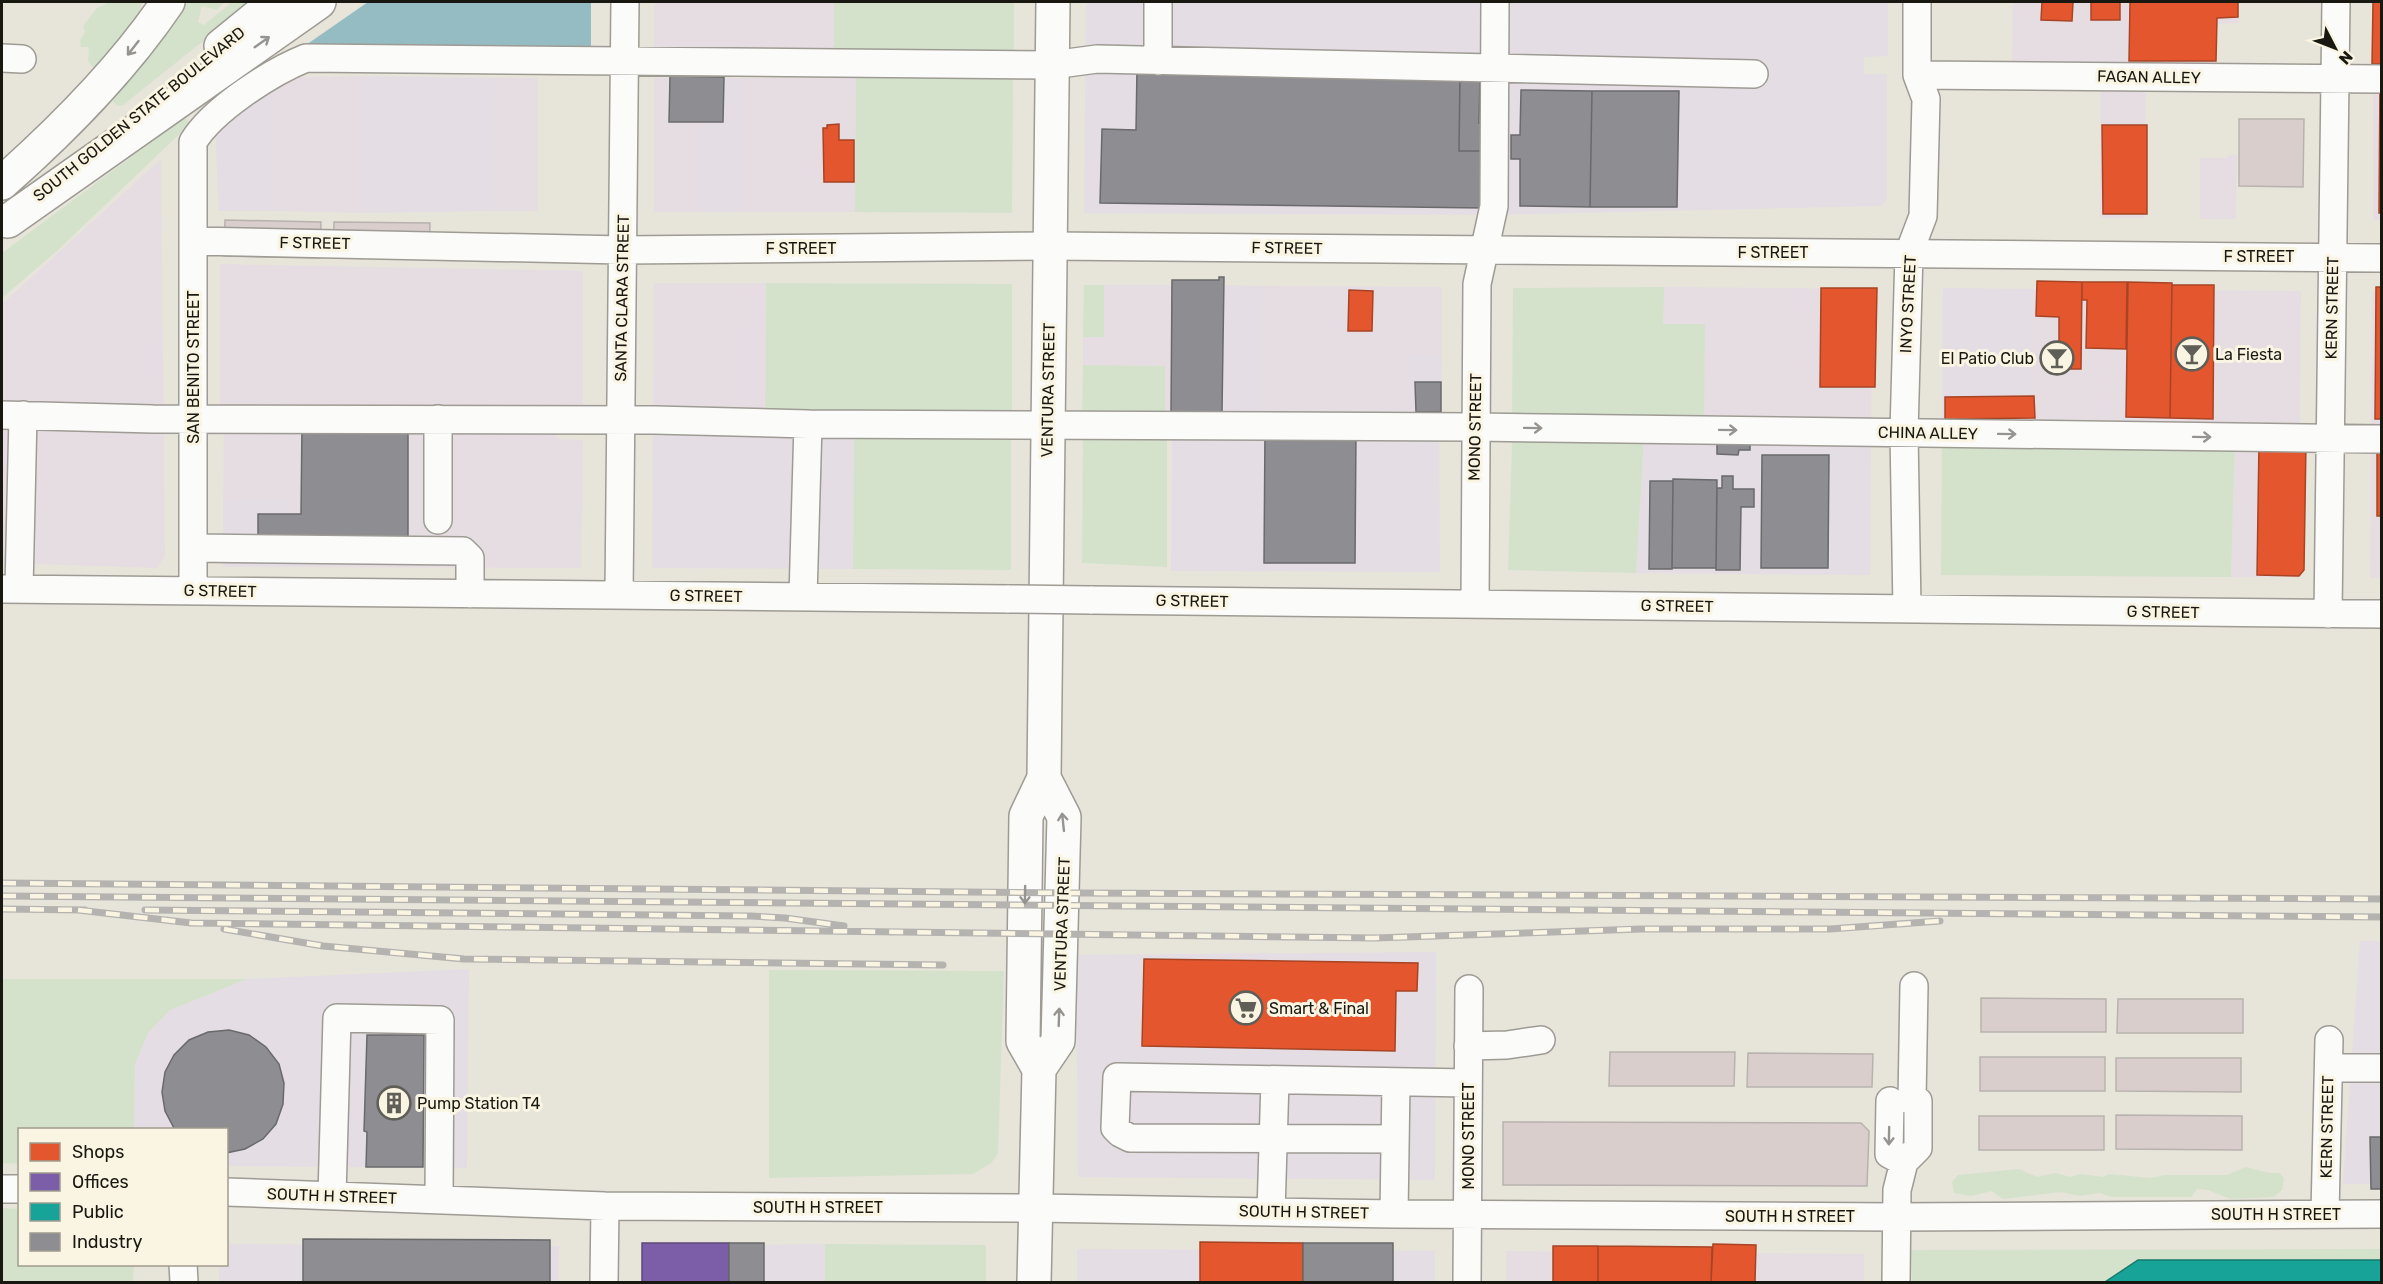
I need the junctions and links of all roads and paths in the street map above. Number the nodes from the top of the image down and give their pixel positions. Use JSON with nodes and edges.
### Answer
{"nodes":[{"id":1,"x":168,"y":2,"type":"edge"},
{"id":2,"x":275,"y":2,"type":"edge"},
{"id":3,"x":319,"y":2,"type":"edge"},
{"id":4,"x":625,"y":2,"type":"edge"},
{"id":5,"x":1053,"y":2,"type":"edge"},
{"id":6,"x":1158,"y":2,"type":"edge"},
{"id":7,"x":1495,"y":2,"type":"edge"},
{"id":8,"x":1917,"y":2,"type":"edge"},
{"id":9,"x":2336,"y":2,"type":"edge"},
{"id":10,"x":624,"y":60,"type":"junction"},
{"id":11,"x":1158,"y":61,"type":"junction"},
{"id":12,"x":1052,"y":65,"type":"junction"},
{"id":13,"x":1494,"y":67,"type":"junction"},
{"id":14,"x":1754,"y":74,"type":"dead end"},
{"id":15,"x":1917,"y":75,"type":"junction"},
{"id":16,"x":2335,"y":79,"type":"junction"},
{"id":17,"x":2382,"y":79,"type":"edge"},
{"id":18,"x":2,"y":183,"type":"edge"},
{"id":19,"x":5,"y":223,"type":"edge"},
{"id":20,"x":193,"y":241,"type":"junction"},
{"id":21,"x":1051,"y":246,"type":"junction"},
{"id":22,"x":622,"y":250,"type":"junction"},
{"id":23,"x":1483,"y":250,"type":"junction"},
{"id":24,"x":1909,"y":253,"type":"junction"},
{"id":25,"x":2332,"y":257,"type":"junction"},
{"id":26,"x":2382,"y":258,"type":"edge"},
{"id":27,"x":12,"y":415,"type":"edge"},
{"id":28,"x":194,"y":418,"type":"junction"},
{"id":29,"x":438,"y":419,"type":"junction"},
{"id":30,"x":621,"y":420,"type":"junction"},
{"id":31,"x":808,"y":424,"type":"junction"},
{"id":32,"x":1047,"y":424,"type":"junction"},
{"id":33,"x":1474,"y":427,"type":"junction"},
{"id":34,"x":1904,"y":432,"type":"junction"},
{"id":35,"x":2330,"y":439,"type":"junction"},
{"id":36,"x":2382,"y":439,"type":"edge"},
{"id":37,"x":438,"y":520,"type":"dead end"},
{"id":38,"x":194,"y":548,"type":"junction"},
{"id":39,"x":10,"y":589,"type":"edge"},
{"id":40,"x":193,"y":591,"type":"junction"},
{"id":41,"x":470,"y":594,"type":"junction"},
{"id":42,"x":620,"y":595,"type":"junction"},
{"id":43,"x":802,"y":597,"type":"junction"},
{"id":44,"x":1475,"y":603,"type":"junction"},
{"id":45,"x":1906,"y":609,"type":"junction"},
{"id":46,"x":2328,"y":614,"type":"junction"},
{"id":47,"x":2382,"y":614,"type":"edge"},
{"id":48,"x":1914,"y":986,"type":"dead end"},
{"id":49,"x":1469,"y":989,"type":"dead end"},
{"id":50,"x":1541,"y":1040,"type":"dead end"},
{"id":51,"x":2330,"y":1040,"type":"dead end"},
{"id":52,"x":1468,"y":1046,"type":"junction"},
{"id":53,"x":2329,"y":1068,"type":"junction"},
{"id":54,"x":2382,"y":1068,"type":"edge"},
{"id":55,"x":1275,"y":1080,"type":"junction"},
{"id":56,"x":1396,"y":1082,"type":"junction"},
{"id":57,"x":1468,"y":1083,"type":"junction"},
{"id":58,"x":1273,"y":1138,"type":"junction"},
{"id":59,"x":1395,"y":1139,"type":"junction"},
{"id":60,"x":2,"y":1189,"type":"edge"},
{"id":61,"x":18,"y":1190,"type":"edge"},
{"id":62,"x":228,"y":1192,"type":"edge"},
{"id":63,"x":332,"y":1196,"type":"junction"},
{"id":64,"x":439,"y":1200,"type":"junction"},
{"id":65,"x":605,"y":1206,"type":"junction"},
{"id":66,"x":1037,"y":1208,"type":"junction"},
{"id":67,"x":1271,"y":1212,"type":"junction"},
{"id":68,"x":2325,"y":1213,"type":"junction"},
{"id":69,"x":1394,"y":1214,"type":"junction"},
{"id":70,"x":1467,"y":1214,"type":"junction"},
{"id":71,"x":2382,"y":1214,"type":"edge"},
{"id":72,"x":1896,"y":1217,"type":"junction"},
{"id":73,"x":183,"y":1266,"type":"edge"},
{"id":74,"x":184,"y":1282,"type":"edge"},
{"id":75,"x":604,"y":1282,"type":"edge"},
{"id":76,"x":1034,"y":1282,"type":"edge"},
{"id":77,"x":1467,"y":1282,"type":"edge"},
{"id":78,"x":1896,"y":1282,"type":"edge"}],
"edges":[{"from":1,"to":18,"type":"main road","name":"SOUTH GOLDEN STATE BOULEVARD","one_way":true},
{"from":2,"to":19,"type":"main road","name":"SOUTH GOLDEN STATE BOULEVARD"},
{"from":19,"to":3,"type":"main road","one_way":true},
{"from":4,"to":10,"type":"street","name":"SANTA CLARA STREET"},
{"from":5,"to":12,"type":"main road","name":"VENTURA STREET"},
{"from":6,"to":11,"type":"street"},
{"from":7,"to":13,"type":"street","name":"MONO STREET"},
{"from":8,"to":15,"type":"street","name":"INYO STREET"},
{"from":9,"to":16,"type":"street","name":"KERN STREET"},
{"from":10,"to":12,"type":"street"},
{"from":10,"to":20,"type":"street","name":"SAN BENITO STREET"},
{"from":10,"to":22,"type":"street","name":"SANTA CLARA STREET"},
{"from":11,"to":12,"type":"street"},
{"from":11,"to":13,"type":"street"},
{"from":12,"to":21,"type":"main road","name":"VENTURA STREET"},
{"from":13,"to":14,"type":"street"},
{"from":13,"to":23,"type":"street","name":"MONO STREET"},
{"from":15,"to":16,"type":"street","name":"FAGAN ALLEY"},
{"from":15,"to":24,"type":"street","name":"INYO STREET"},
{"from":16,"to":17,"type":"street","name":"FAGAN ALLEY"},
{"from":16,"to":25,"type":"street","name":"KERN STREET"},
{"from":20,"to":22,"type":"street","name":"F STREET"},
{"from":20,"to":28,"type":"street","name":"SAN BENITO STREET"},
{"from":21,"to":22,"type":"street","name":"F STREET"},
{"from":21,"to":23,"type":"street","name":"F STREET"},
{"from":21,"to":32,"type":"main road","name":"VENTURA STREET"},
{"from":22,"to":30,"type":"street","name":"SANTA CLARA STREET"},
{"from":23,"to":24,"type":"street","name":"F STREET"},
{"from":23,"to":33,"type":"street","name":"MONO STREET"},
{"from":24,"to":25,"type":"street","name":"F STREET"},
{"from":24,"to":34,"type":"street","name":"INYO STREET"},
{"from":25,"to":26,"type":"street","name":"F STREET"},
{"from":25,"to":35,"type":"street","name":"KERN STREET"},
{"from":27,"to":28,"type":"street","name":"CHINA ALLEY"},
{"from":27,"to":39,"type":"street"},
{"from":28,"to":29,"type":"street","name":"CHINA ALLEY"},
{"from":28,"to":38,"type":"street","name":"SAN BENITO STREET"},
{"from":29,"to":30,"type":"street","name":"CHINA ALLEY"},
{"from":29,"to":37,"type":"street"},
{"from":30,"to":31,"type":"street","name":"CHINA ALLEY"},
{"from":30,"to":42,"type":"street","name":"SANTA CLARA STREET"},
{"from":31,"to":32,"type":"street","name":"CHINA ALLEY"},
{"from":31,"to":43,"type":"street"},
{"from":32,"to":33,"type":"street","name":"CHINA ALLEY"},
{"from":32,"to":66,"type":"main road","name":"VENTURA STREET"},
{"from":33,"to":34,"type":"street","name":"CHINA ALLEY","one_way":true},
{"from":33,"to":44,"type":"street","name":"MONO STREET"},
{"from":34,"to":35,"type":"street","name":"CHINA ALLEY","one_way":true},
{"from":34,"to":45,"type":"street","name":"INYO STREET"},
{"from":35,"to":36,"type":"street","name":"CHINA ALLEY"},
{"from":35,"to":46,"type":"street","name":"KERN STREET"},
{"from":38,"to":40,"type":"street","name":"SAN BENITO STREET"},
{"from":38,"to":41,"type":"street"},
{"from":39,"to":40,"type":"street","name":"G STREET"},
{"from":40,"to":41,"type":"street","name":"G STREET"},
{"from":41,"to":42,"type":"street","name":"G STREET"},
{"from":42,"to":43,"type":"street","name":"G STREET"},
{"from":43,"to":44,"type":"street","name":"G STREET","bridge":true},
{"from":44,"to":45,"type":"street","name":"G STREET"},
{"from":45,"to":46,"type":"street","name":"G STREET"},
{"from":46,"to":47,"type":"street","name":"G STREET"},
{"from":48,"to":72,"type":"street"},
{"from":49,"to":52,"type":"street","name":"MONO STREET"},
{"from":50,"to":52,"type":"street"},
{"from":51,"to":53,"type":"street","name":"KERN STREET"},
{"from":52,"to":57,"type":"street","name":"MONO STREET"},
{"from":53,"to":54,"type":"street"},
{"from":53,"to":68,"type":"street","name":"KERN STREET"},
{"from":55,"to":56,"type":"street"},
{"from":55,"to":58,"type":"street"},
{"from":55,"to":58,"type":"street"},
{"from":56,"to":57,"type":"street"},
{"from":56,"to":59,"type":"street"},
{"from":57,"to":70,"type":"street","name":"MONO STREET"},
{"from":58,"to":59,"type":"street"},
{"from":58,"to":67,"type":"street"},
{"from":59,"to":69,"type":"street"},
{"from":60,"to":61,"type":"street"},
{"from":62,"to":63,"type":"street","name":"SOUTH H STREET"},
{"from":63,"to":64,"type":"street","name":"SOUTH H STREET"},
{"from":63,"to":64,"type":"street"},
{"from":64,"to":65,"type":"street","name":"SOUTH H STREET"},
{"from":65,"to":66,"type":"street","name":"SOUTH H STREET"},
{"from":65,"to":75,"type":"street"},
{"from":66,"to":67,"type":"street","name":"SOUTH H STREET"},
{"from":66,"to":76,"type":"main road","name":"VENTURA STREET"},
{"from":67,"to":69,"type":"street","name":"SOUTH H STREET"},
{"from":68,"to":71,"type":"street","name":"SOUTH H STREET"},
{"from":68,"to":72,"type":"street","name":"SOUTH H STREET"},
{"from":69,"to":70,"type":"street","name":"SOUTH H STREET"},
{"from":70,"to":72,"type":"street","name":"SOUTH H STREET"},
{"from":70,"to":77,"type":"street","name":"MONO STREET"},
{"from":72,"to":78,"type":"street"},
{"from":73,"to":74,"type":"street"}]}
